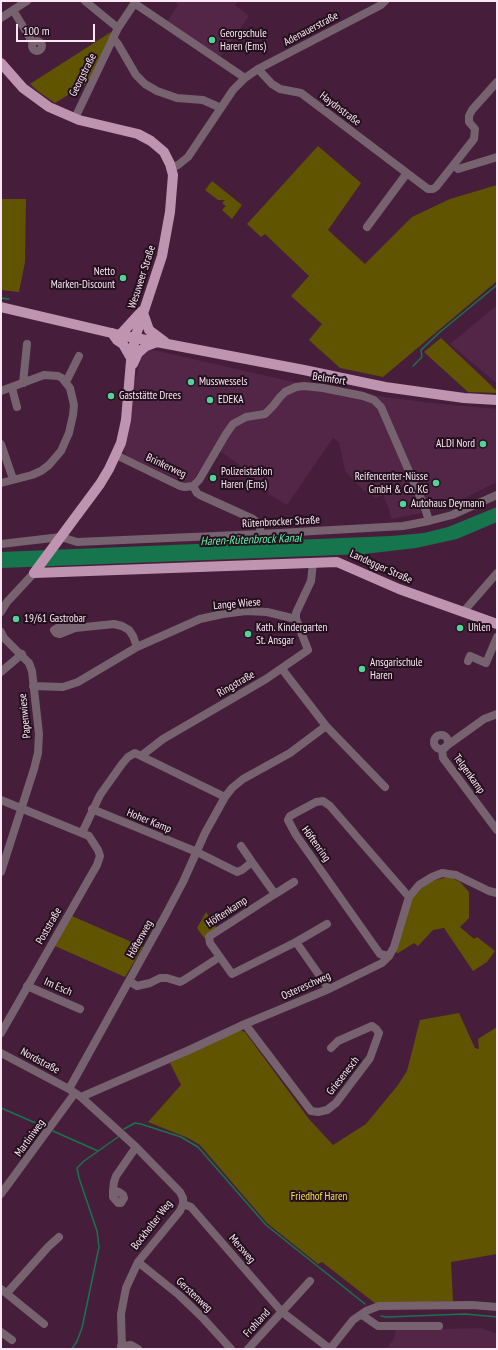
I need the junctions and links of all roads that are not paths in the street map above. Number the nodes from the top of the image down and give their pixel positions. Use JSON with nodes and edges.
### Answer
{"nodes":[{"id":1,"x":27,"y":1,"type":"edge"},
{"id":2,"x":85,"y":1,"type":"edge"},
{"id":3,"x":385,"y":1,"type":"edge"},
{"id":4,"x":135,"y":2,"type":"edge"},
{"id":5,"x":13,"y":10,"type":"junction"},
{"id":6,"x":1,"y":18,"type":"edge"},
{"id":7,"x":118,"y":28,"type":"junction"},
{"id":8,"x":113,"y":38,"type":"junction"},
{"id":9,"x":33,"y":43,"type":"dead end"},
{"id":10,"x":1,"y":63,"type":"edge"},
{"id":11,"x":258,"y":69,"type":"junction"},
{"id":12,"x":245,"y":78,"type":"junction"},
{"id":13,"x":497,"y":82,"type":"edge"},
{"id":14,"x":221,"y":108,"type":"junction"},
{"id":15,"x":75,"y":118,"type":"junction"},
{"id":16,"x":497,"y":157,"type":"edge"},
{"id":17,"x":454,"y":165,"type":"junction"},
{"id":18,"x":171,"y":168,"type":"junction"},
{"id":19,"x":407,"y":173,"type":"junction"},
{"id":20,"x":367,"y":227,"type":"dead end"},
{"id":21,"x":1,"y":307,"type":"edge"},
{"id":22,"x":144,"y":310,"type":"junction"},
{"id":23,"x":116,"y":334,"type":"junction"},
{"id":24,"x":135,"y":338,"type":"junction"},
{"id":25,"x":162,"y":343,"type":"junction"},
{"id":26,"x":27,"y":344,"type":"dead end"},
{"id":27,"x":79,"y":356,"type":"dead end"},
{"id":28,"x":131,"y":358,"type":"junction"},
{"id":29,"x":130,"y":373,"type":"junction"},
{"id":30,"x":66,"y":382,"type":"junction"},
{"id":31,"x":23,"y":383,"type":"junction"},
{"id":32,"x":12,"y":388,"type":"junction"},
{"id":33,"x":1,"y":391,"type":"edge"},
{"id":34,"x":497,"y":400,"type":"edge"},
{"id":35,"x":17,"y":406,"type":"dead end"},
{"id":36,"x":1,"y":444,"type":"edge"},
{"id":37,"x":116,"y":455,"type":"junction"},
{"id":38,"x":12,"y":479,"type":"junction"},
{"id":39,"x":1,"y":483,"type":"edge"},
{"id":40,"x":193,"y":486,"type":"junction"},
{"id":41,"x":497,"y":495,"type":"edge"},
{"id":42,"x":429,"y":521,"type":"junction"},
{"id":43,"x":261,"y":534,"type":"junction"},
{"id":44,"x":61,"y":537,"type":"junction"},
{"id":45,"x":1,"y":544,"type":"edge"},
{"id":46,"x":313,"y":563,"type":"junction"},
{"id":47,"x":36,"y":571,"type":"junction"},
{"id":48,"x":497,"y":574,"type":"edge"},
{"id":49,"x":464,"y":611,"type":"junction"},
{"id":50,"x":1,"y":612,"type":"edge"},
{"id":51,"x":296,"y":619,"type":"junction"},
{"id":52,"x":497,"y":624,"type":"edge"},
{"id":53,"x":74,"y":628,"type":"dead end"},
{"id":54,"x":1,"y":632,"type":"edge"},
{"id":55,"x":497,"y":637,"type":"edge"},
{"id":56,"x":137,"y":647,"type":"junction"},
{"id":57,"x":22,"y":654,"type":"junction"},
{"id":58,"x":468,"y":661,"type":"dead end"},
{"id":59,"x":282,"y":669,"type":"junction"},
{"id":60,"x":1,"y":672,"type":"edge"},
{"id":61,"x":34,"y":686,"type":"junction"},
{"id":62,"x":497,"y":714,"type":"edge"},
{"id":63,"x":326,"y":726,"type":"junction"},
{"id":64,"x":141,"y":756,"type":"junction"},
{"id":65,"x":384,"y":787,"type":"dead end"},
{"id":66,"x":225,"y":797,"type":"junction"},
{"id":67,"x":1,"y":800,"type":"edge"},
{"id":68,"x":21,"y":808,"type":"junction"},
{"id":69,"x":92,"y":809,"type":"junction"},
{"id":70,"x":497,"y":830,"type":"edge"},
{"id":71,"x":82,"y":833,"type":"junction"},
{"id":72,"x":241,"y":846,"type":"dead end"},
{"id":73,"x":197,"y":852,"type":"junction"},
{"id":74,"x":252,"y":862,"type":"junction"},
{"id":75,"x":1,"y":872,"type":"edge"},
{"id":76,"x":294,"y":882,"type":"dead end"},
{"id":77,"x":497,"y":893,"type":"edge"},
{"id":78,"x":275,"y":894,"type":"junction"},
{"id":79,"x":409,"y":897,"type":"junction"},
{"id":80,"x":326,"y":924,"type":"dead end"},
{"id":81,"x":296,"y":942,"type":"junction"},
{"id":82,"x":389,"y":956,"type":"junction"},
{"id":83,"x":215,"y":960,"type":"dead end"},
{"id":84,"x":129,"y":981,"type":"junction"},
{"id":85,"x":27,"y":986,"type":"junction"},
{"id":86,"x":329,"y":989,"type":"junction"},
{"id":87,"x":80,"y":1009,"type":"dead end"},
{"id":88,"x":245,"y":1024,"type":"junction"},
{"id":89,"x":1,"y":1033,"type":"edge"},
{"id":90,"x":331,"y":1048,"type":"dead end"},
{"id":91,"x":1,"y":1053,"type":"edge"},
{"id":92,"x":75,"y":1093,"type":"junction"},
{"id":93,"x":136,"y":1147,"type":"junction"},
{"id":94,"x":112,"y":1190,"type":"dead end"},
{"id":95,"x":1,"y":1194,"type":"edge"},
{"id":96,"x":183,"y":1204,"type":"junction"},
{"id":97,"x":59,"y":1237,"type":"dead end"},
{"id":98,"x":138,"y":1262,"type":"junction"},
{"id":99,"x":310,"y":1281,"type":"dead end"},
{"id":100,"x":4,"y":1291,"type":"edge"},
{"id":101,"x":497,"y":1307,"type":"edge"},
{"id":102,"x":282,"y":1312,"type":"junction"},
{"id":103,"x":362,"y":1315,"type":"junction"},
{"id":104,"x":44,"y":1324,"type":"dead end"},
{"id":105,"x":439,"y":1326,"type":"dead end"},
{"id":106,"x":1,"y":1332,"type":"edge"},
{"id":107,"x":12,"y":1340,"type":"dead end"},
{"id":108,"x":122,"y":1348,"type":"edge"},
{"id":109,"x":138,"y":1349,"type":"edge"},
{"id":110,"x":231,"y":1349,"type":"edge"},
{"id":111,"x":248,"y":1349,"type":"edge"},
{"id":112,"x":330,"y":1349,"type":"edge"}],
"edges":[{"from":1,"to":5,"type":"street"},
{"from":2,"to":7,"type":"street"},
{"from":3,"to":11,"type":"street","name":"Adenauerstraße"},
{"from":4,"to":7,"type":"street","name":"Georgstraße"},
{"from":4,"to":12,"type":"street"},
{"from":5,"to":6,"type":"street"},
{"from":5,"to":9,"type":"street"},
{"from":7,"to":8,"type":"street","name":"Georgstraße"},
{"from":8,"to":14,"type":"street"},
{"from":8,"to":15,"type":"street","name":"Georgstraße"},
{"from":10,"to":15,"type":"main road","name":"Wesuweer Straße"},
{"from":11,"to":12,"type":"street","name":"Adenauerstraße"},
{"from":11,"to":19,"type":"street","name":"Haydnstraße"},
{"from":12,"to":14,"type":"street","name":"Adenauerstraße"},
{"from":13,"to":17,"type":"street","name":"Haydnstraße"},
{"from":14,"to":18,"type":"street","name":"Adenauerstraße"},
{"from":15,"to":18,"type":"main road","name":"Wesuweer Straße"},
{"from":16,"to":17,"type":"street"},
{"from":17,"to":19,"type":"street","name":"Haydnstraße"},
{"from":18,"to":22,"type":"main road","name":"Wesuweer Straße"},
{"from":19,"to":20,"type":"street"},
{"from":21,"to":23,"type":"main road"},
{"from":22,"to":23,"type":"main road"},
{"from":22,"to":24,"type":"main road","name":"Wesuweer Straße"},
{"from":22,"to":25,"type":"main road"},
{"from":23,"to":24,"type":"main road"},
{"from":23,"to":28,"type":"main road"},
{"from":24,"to":25,"type":"main road"},
{"from":24,"to":28,"type":"main road","name":"Wesuweer Straße"},
{"from":25,"to":29,"type":"main road"},
{"from":25,"to":34,"type":"main road"},
{"from":26,"to":31,"type":"street"},
{"from":27,"to":30,"type":"street"},
{"from":28,"to":29,"type":"main road","name":"Wesuweer Straße"},
{"from":29,"to":37,"type":"main road","name":"Wesuweer Straße"},
{"from":30,"to":31,"type":"street"},
{"from":30,"to":38,"type":"street"},
{"from":31,"to":32,"type":"street"},
{"from":32,"to":33,"type":"street"},
{"from":32,"to":35,"type":"street"},
{"from":36,"to":38,"type":"street"},
{"from":37,"to":40,"type":"street","name":"Brinkerweg"},
{"from":37,"to":44,"type":"main road","name":"Wesuweer Straße"},
{"from":38,"to":39,"type":"street"},
{"from":40,"to":42,"type":"street","name":"Belmfort"},
{"from":40,"to":43,"type":"street","name":"Brinkerweg"},
{"from":41,"to":42,"type":"street","name":"Rütenbrocker Straße"},
{"from":42,"to":43,"type":"street","name":"Rütenbrocker Straße"},
{"from":43,"to":44,"type":"street","name":"Rütenbrocker Straße"},
{"from":44,"to":45,"type":"street"},
{"from":44,"to":47,"type":"main road","name":"Wesuweer Straße"},
{"from":46,"to":47,"type":"main road","name":"Landegger Straße"},
{"from":46,"to":49,"type":"main road","name":"Landegger Straße"},
{"from":46,"to":51,"type":"street"},
{"from":47,"to":50,"type":"street"},
{"from":48,"to":49,"type":"street"},
{"from":49,"to":52,"type":"main road","name":"Landegger Straße"},
{"from":51,"to":56,"type":"street","name":"Lange Wiese"},
{"from":51,"to":59,"type":"street","name":"Ringstraße"},
{"from":53,"to":56,"type":"street"},
{"from":54,"to":57,"type":"street","name":"Papenwiese"},
{"from":55,"to":58,"type":"street"},
{"from":56,"to":61,"type":"street","name":"Lange Wiese"},
{"from":57,"to":60,"type":"street"},
{"from":57,"to":61,"type":"street","name":"Papenwiese"},
{"from":59,"to":63,"type":"street"},
{"from":59,"to":64,"type":"street","name":"Ringstraße"},
{"from":61,"to":68,"type":"street","name":"Papenwiese"},
{"from":62,"to":70,"type":"street","name":"Telgenkamp"},
{"from":63,"to":65,"type":"street"},
{"from":63,"to":66,"type":"street"},
{"from":64,"to":66,"type":"street"},
{"from":64,"to":69,"type":"street","name":"Ringstraße"},
{"from":66,"to":73,"type":"street","name":"Höftenweg"},
{"from":67,"to":68,"type":"street"},
{"from":68,"to":71,"type":"street"},
{"from":68,"to":75,"type":"street","name":"Papenwiese"},
{"from":69,"to":71,"type":"street","name":"Ringstraße"},
{"from":69,"to":73,"type":"street","name":"Hoher Kamp"},
{"from":71,"to":85,"type":"street","name":"Poststraße"},
{"from":72,"to":74,"type":"street"},
{"from":73,"to":74,"type":"street"},
{"from":73,"to":84,"type":"street","name":"Höftenweg"},
{"from":74,"to":78,"type":"street"},
{"from":76,"to":78,"type":"street","name":"Höftenkamp"},
{"from":77,"to":79,"type":"street"},
{"from":78,"to":81,"type":"street","name":"Höftenkamp"},
{"from":79,"to":82,"type":"street"},
{"from":79,"to":82,"type":"street","name":"Höftenring"},
{"from":80,"to":81,"type":"street","name":"Höftenkamp"},
{"from":81,"to":86,"type":"street"},
{"from":82,"to":86,"type":"street","name":"Ostereschweg"},
{"from":83,"to":84,"type":"street"},
{"from":84,"to":92,"type":"street","name":"Höftenweg"},
{"from":85,"to":87,"type":"street","name":"Im Esch"},
{"from":85,"to":89,"type":"street","name":"Poststraße"},
{"from":86,"to":88,"type":"street","name":"Ostereschweg"},
{"from":88,"to":90,"type":"street","name":"Griesenesch"},
{"from":88,"to":92,"type":"street","name":"Ostereschweg"},
{"from":91,"to":92,"type":"street","name":"Nordstraße"},
{"from":92,"to":93,"type":"street","name":"Bockholter Weg"},
{"from":92,"to":95,"type":"street","name":"Martiniweg"},
{"from":93,"to":94,"type":"street"},
{"from":93,"to":96,"type":"street","name":"Bockholter Weg"},
{"from":96,"to":98,"type":"street","name":"Bockholter Weg"},
{"from":96,"to":102,"type":"street","name":"Mersweg"},
{"from":97,"to":100,"type":"street"},
{"from":98,"to":108,"type":"street","name":"Bockholter Weg"},
{"from":98,"to":110,"type":"street","name":"Gerstenweg"},
{"from":99,"to":102,"type":"street"},
{"from":100,"to":104,"type":"street"},
{"from":101,"to":103,"type":"street","name":"Mersweg"},
{"from":102,"to":111,"type":"street","name":"Frohland"},
{"from":102,"to":112,"type":"street","name":"Mersweg"},
{"from":103,"to":105,"type":"street"},
{"from":103,"to":112,"type":"street","name":"Mersweg"},
{"from":106,"to":107,"type":"street"},
{"from":108,"to":109,"type":"street"}]}
